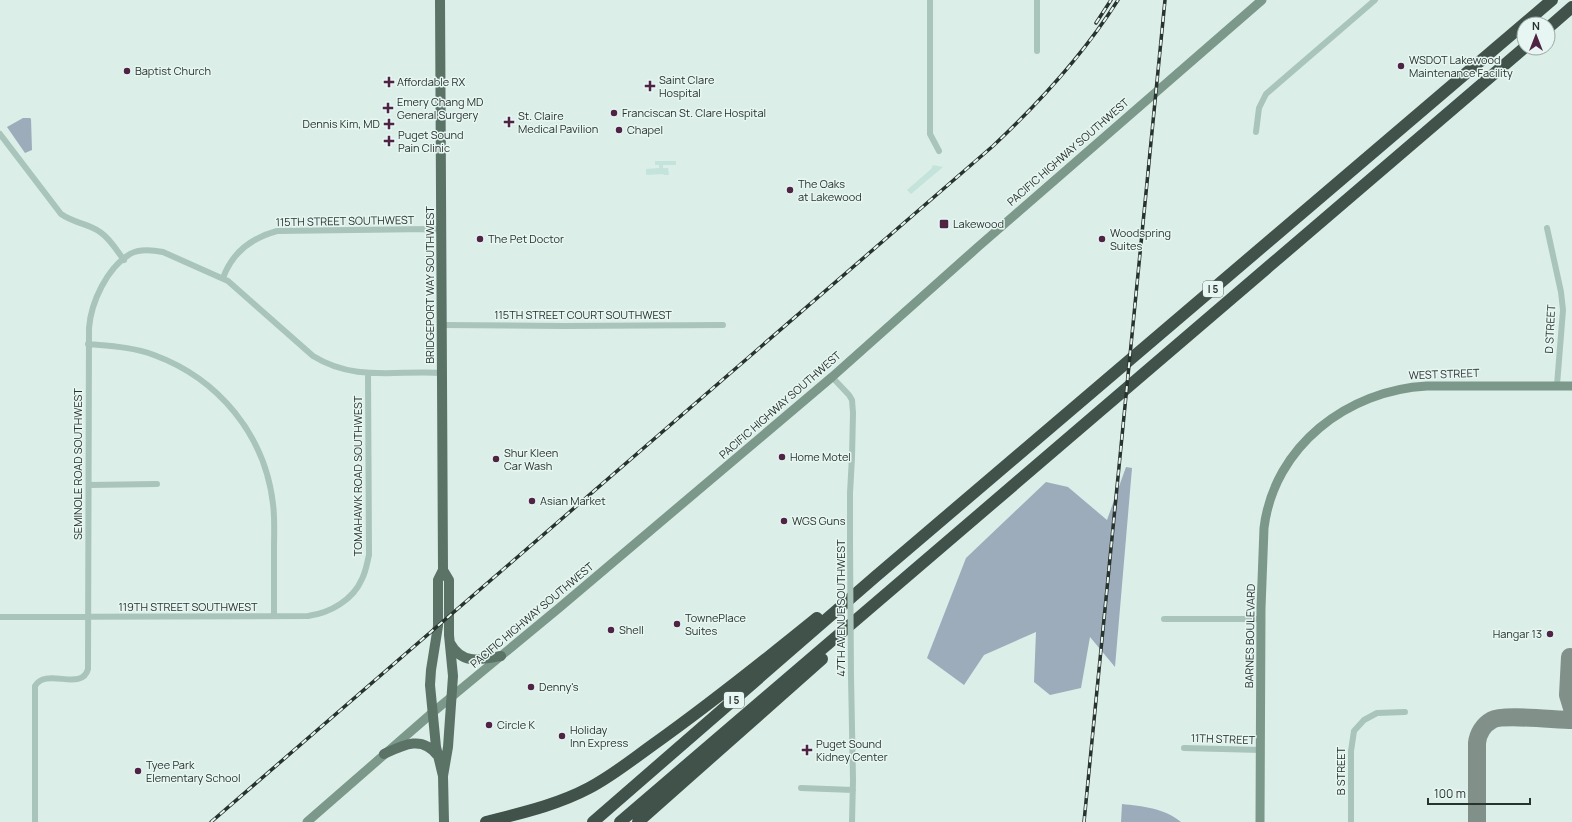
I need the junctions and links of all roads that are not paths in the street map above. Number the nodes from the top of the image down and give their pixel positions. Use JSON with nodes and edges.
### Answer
{"nodes":[{"id":1,"x":440,"y":0,"type":"edge"},
{"id":2,"x":930,"y":0,"type":"edge"},
{"id":3,"x":1037,"y":0,"type":"edge"},
{"id":4,"x":1262,"y":0,"type":"edge"},
{"id":5,"x":1375,"y":0,"type":"edge"},
{"id":6,"x":1552,"y":0,"type":"edge"},
{"id":7,"x":1572,"y":7,"type":"edge"},
{"id":8,"x":1556,"y":21,"type":"edge"},
{"id":9,"x":1037,"y":51,"type":"dead end"},
{"id":10,"x":1516,"y":55,"type":"edge"},
{"id":11,"x":1256,"y":132,"type":"dead end"},
{"id":12,"x":0,"y":134,"type":"edge"},
{"id":13,"x":939,"y":151,"type":"dead end"},
{"id":14,"x":1547,"y":228,"type":"dead end"},
{"id":15,"x":442,"y":230,"type":"junction"},
{"id":16,"x":124,"y":260,"type":"junction"},
{"id":17,"x":223,"y":278,"type":"junction"},
{"id":18,"x":443,"y":325,"type":"junction"},
{"id":19,"x":723,"y":325,"type":"dead end"},
{"id":20,"x":88,"y":344,"type":"junction"},
{"id":21,"x":368,"y":373,"type":"junction"},
{"id":22,"x":442,"y":373,"type":"junction"},
{"id":23,"x":832,"y":377,"type":"junction"},
{"id":24,"x":1557,"y":385,"type":"junction"},
{"id":25,"x":1572,"y":386,"type":"edge"},
{"id":26,"x":1292,"y":456,"type":"joint"},
{"id":27,"x":157,"y":484,"type":"dead end"},
{"id":28,"x":89,"y":485,"type":"junction"},
{"id":29,"x":444,"y":570,"type":"junction"},
{"id":30,"x":875,"y":577,"type":"junction"},
{"id":31,"x":362,"y":579,"type":"joint"},
{"id":32,"x":879,"y":601,"type":"junction"},
{"id":33,"x":274,"y":616,"type":"junction"},
{"id":34,"x":0,"y":618,"type":"edge"},
{"id":35,"x":88,"y":618,"type":"junction"},
{"id":36,"x":1261,"y":618,"type":"junction"},
{"id":37,"x":1164,"y":619,"type":"dead end"},
{"id":38,"x":450,"y":644,"type":"junction"},
{"id":39,"x":501,"y":656,"type":"junction"},
{"id":40,"x":453,"y":697,"type":"junction"},
{"id":41,"x":1405,"y":712,"type":"dead end"},
{"id":42,"x":432,"y":713,"type":"junction"},
{"id":43,"x":1184,"y":748,"type":"dead end"},
{"id":44,"x":1261,"y":750,"type":"junction"},
{"id":45,"x":384,"y":754,"type":"junction"},
{"id":46,"x":442,"y":757,"type":"junction"},
{"id":47,"x":802,"y":788,"type":"dead end"},
{"id":48,"x":853,"y":790,"type":"junction"},
{"id":49,"x":35,"y":822,"type":"edge"},
{"id":50,"x":307,"y":822,"type":"edge"},
{"id":51,"x":444,"y":822,"type":"edge"},
{"id":52,"x":486,"y":822,"type":"edge"},
{"id":53,"x":593,"y":822,"type":"edge"},
{"id":54,"x":620,"y":822,"type":"edge"},
{"id":55,"x":638,"y":822,"type":"edge"},
{"id":56,"x":852,"y":822,"type":"edge"},
{"id":57,"x":1260,"y":822,"type":"edge"},
{"id":58,"x":1351,"y":822,"type":"edge"}],
"edges":[{"from":1,"to":15,"type":"main road","name":"BRIDGEPORT WAY SOUTHWEST"},
{"from":2,"to":13,"type":"street"},
{"from":3,"to":9,"type":"street"},
{"from":4,"to":23,"type":"main road","name":"PACIFIC HIGHWAY SOUTHWEST"},
{"from":5,"to":11,"type":"street"},
{"from":6,"to":30,"type":"highway","number":"I 5"},
{"from":7,"to":8,"type":"highway"},
{"from":10,"to":32,"type":"highway","number":"I 5"},
{"from":12,"to":16,"type":"street"},
{"from":14,"to":24,"type":"street","name":"D STREET"},
{"from":15,"to":17,"type":"street","name":"115TH STREET SOUTHWEST"},
{"from":15,"to":18,"type":"main road","name":"BRIDGEPORT WAY SOUTHWEST"},
{"from":16,"to":17,"type":"street","name":"SEMINOLE ROAD SOUTHWEST"},
{"from":16,"to":20,"type":"street","name":"SEMINOLE ROAD SOUTHWEST"},
{"from":17,"to":21,"type":"street","name":"SEMINOLE ROAD SOUTHWEST"},
{"from":18,"to":19,"type":"street","name":"115TH STREET COURT SOUTHWEST"},
{"from":18,"to":22,"type":"main road","name":"BRIDGEPORT WAY SOUTHWEST"},
{"from":20,"to":28,"type":"street","name":"SEMINOLE ROAD SOUTHWEST"},
{"from":20,"to":33,"type":"street"},
{"from":21,"to":22,"type":"street","name":"SEMINOLE ROAD SOUTHWEST"},
{"from":21,"to":31,"type":"street","name":"TOMAHAWK ROAD SOUTHWEST"},
{"from":22,"to":29,"type":"main road","name":"BRIDGEPORT WAY SOUTHWEST"},
{"from":23,"to":39,"type":"main road","name":"PACIFIC HIGHWAY SOUTHWEST"},
{"from":23,"to":48,"type":"street","name":"47TH AVENUE SOUTHWEST","bridge":true},
{"from":24,"to":25,"type":"main road","name":"WEST STREET"},
{"from":24,"to":26,"type":"main road","name":"WEST STREET"},
{"from":26,"to":36,"type":"main road","name":"BARNES BOULEVARD"},
{"from":27,"to":28,"type":"street"},
{"from":28,"to":35,"type":"street","name":"SEMINOLE ROAD SOUTHWEST"},
{"from":29,"to":38,"type":"main road","name":"BRIDGEPORT WAY SOUTHWEST"},
{"from":29,"to":42,"type":"main road","name":"BRIDGEPORT WAY SOUTHWEST"},
{"from":30,"to":52,"type":"highway"},
{"from":30,"to":53,"type":"highway","number":"I 5"},
{"from":31,"to":33,"type":"street","name":"119TH STREET SOUTHWEST"},
{"from":32,"to":54,"type":"highway","number":"I 5"},
{"from":32,"to":55,"type":"highway"},
{"from":33,"to":35,"type":"street","name":"119TH STREET SOUTHWEST"},
{"from":34,"to":35,"type":"street","name":"119TH STREET SOUTHWEST"},
{"from":35,"to":49,"type":"street","name":"SEMINOLE ROAD SOUTHWEST"},
{"from":36,"to":37,"type":"street"},
{"from":36,"to":44,"type":"main road","name":"BARNES BOULEVARD"},
{"from":38,"to":39,"type":"main road"},
{"from":38,"to":40,"type":"main road","name":"BRIDGEPORT WAY SOUTHWEST"},
{"from":39,"to":40,"type":"main road","name":"PACIFIC HIGHWAY SOUTHWEST"},
{"from":40,"to":42,"type":"main road","name":"PACIFIC HIGHWAY SOUTHWEST"},
{"from":40,"to":46,"type":"main road","name":"BRIDGEPORT WAY SOUTHWEST"},
{"from":41,"to":58,"type":"street","name":"B STREET"},
{"from":42,"to":45,"type":"main road","name":"PACIFIC HIGHWAY SOUTHWEST"},
{"from":42,"to":46,"type":"main road","name":"BRIDGEPORT WAY SOUTHWEST"},
{"from":43,"to":44,"type":"street","name":"11TH STREET"},
{"from":44,"to":57,"type":"main road","name":"BARNES BOULEVARD"},
{"from":45,"to":46,"type":"main road"},
{"from":45,"to":50,"type":"main road","name":"PACIFIC HIGHWAY SOUTHWEST"},
{"from":46,"to":51,"type":"main road","name":"BRIDGEPORT WAY SOUTHWEST"},
{"from":47,"to":48,"type":"street"},
{"from":48,"to":56,"type":"street","name":"47TH AVENUE SOUTHWEST"}]}
